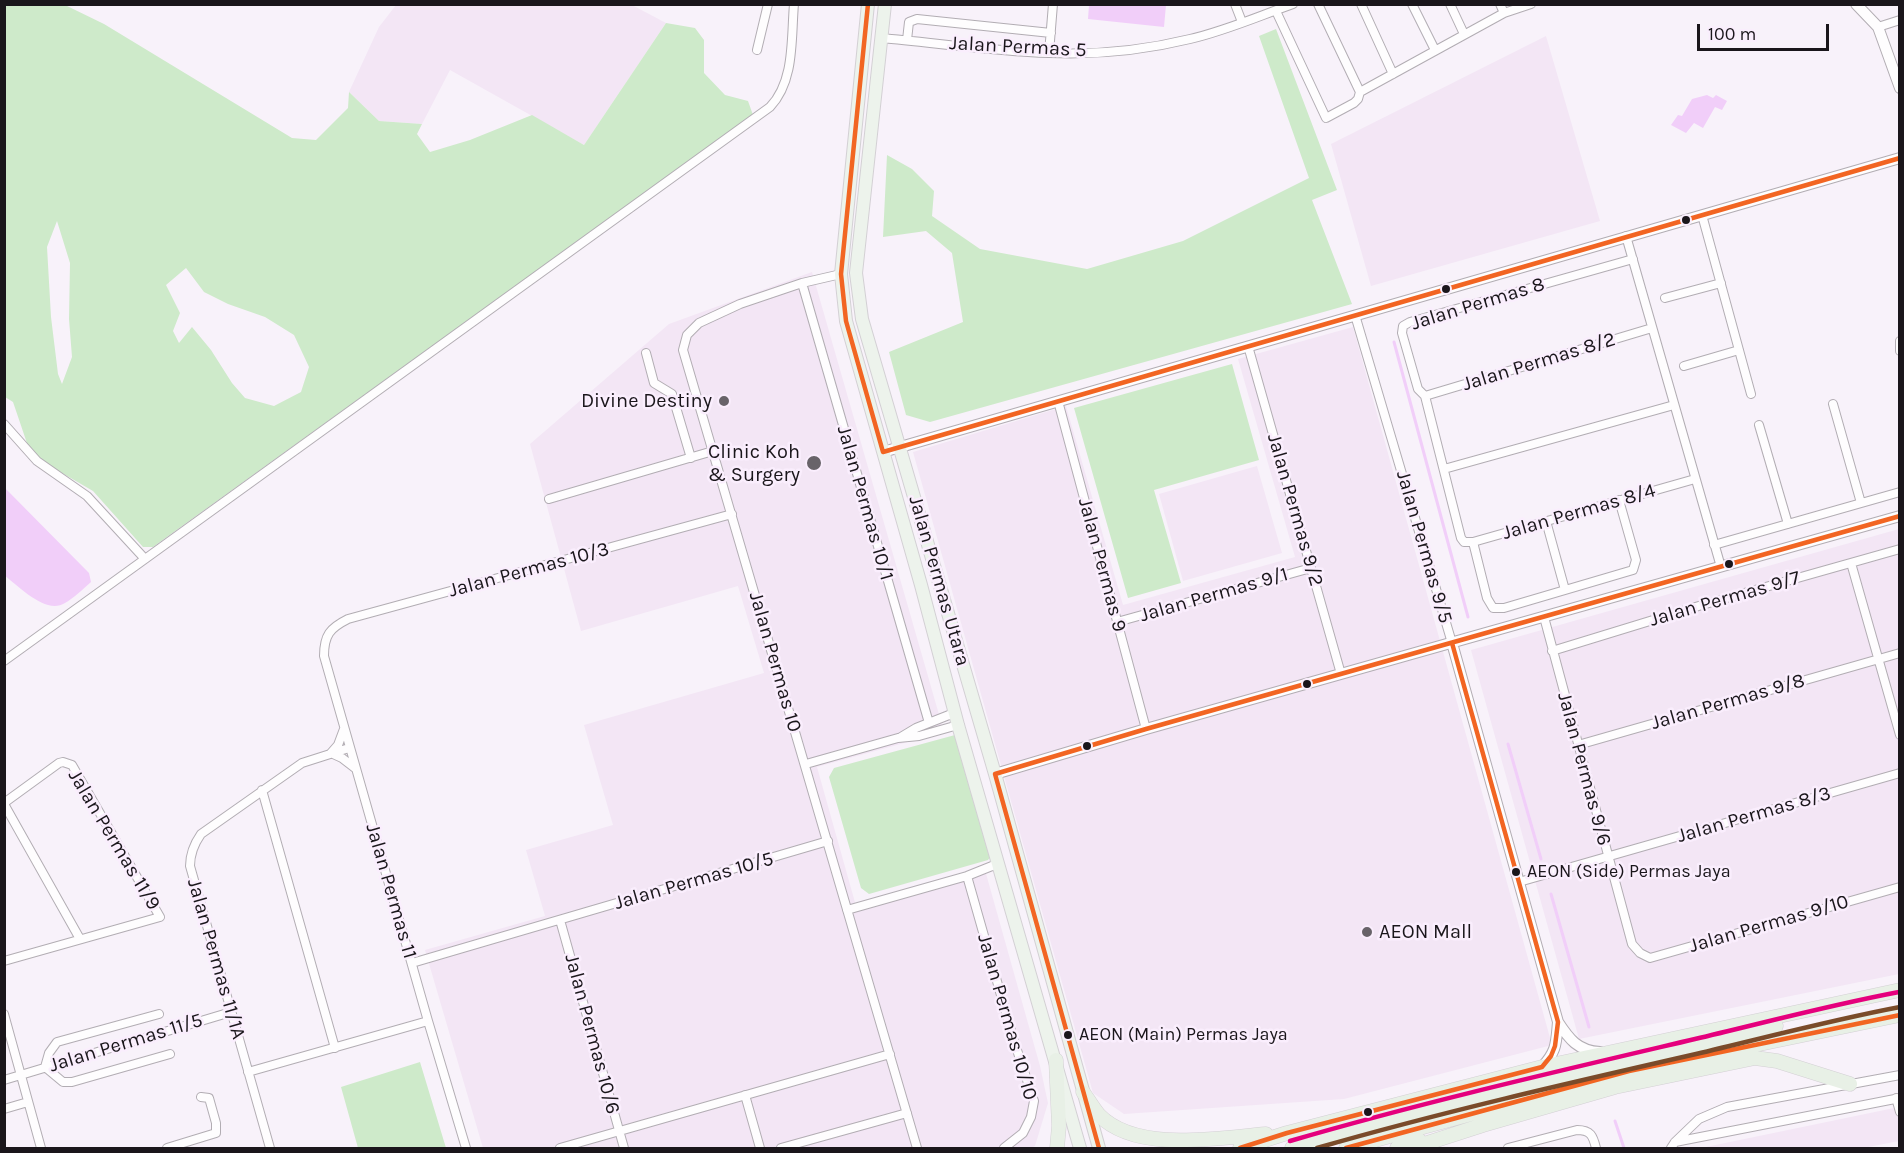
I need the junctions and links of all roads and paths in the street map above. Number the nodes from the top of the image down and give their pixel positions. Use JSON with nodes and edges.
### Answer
{"nodes":[{"id":1,"x":768,"y":4,"type":"edge"},
{"id":2,"x":795,"y":4,"type":"edge"},
{"id":3,"x":868,"y":4,"type":"edge"},
{"id":4,"x":885,"y":4,"type":"edge"},
{"id":5,"x":1053,"y":4,"type":"edge"},
{"id":6,"x":1235,"y":4,"type":"edge"},
{"id":7,"x":1293,"y":4,"type":"edge"},
{"id":8,"x":1318,"y":4,"type":"edge"},
{"id":9,"x":1361,"y":4,"type":"edge"},
{"id":10,"x":1412,"y":4,"type":"edge"},
{"id":11,"x":1450,"y":4,"type":"edge"},
{"id":12,"x":1531,"y":4,"type":"edge"},
{"id":13,"x":1856,"y":4,"type":"edge"},
{"id":14,"x":1502,"y":9,"type":"edge"},
{"id":15,"x":1276,"y":11,"type":"junction"},
{"id":16,"x":1899,"y":20,"type":"edge"},
{"id":17,"x":1242,"y":22,"type":"junction"},
{"id":18,"x":1878,"y":27,"type":"junction"},
{"id":19,"x":1051,"y":33,"type":"junction"},
{"id":20,"x":1464,"y":34,"type":"junction"},
{"id":21,"x":881,"y":38,"type":"junction"},
{"id":22,"x":907,"y":40,"type":"junction"},
{"id":23,"x":757,"y":50,"type":"dead end"},
{"id":24,"x":1435,"y":50,"type":"junction"},
{"id":25,"x":1049,"y":53,"type":"junction"},
{"id":26,"x":1393,"y":74,"type":"junction"},
{"id":27,"x":1899,"y":88,"type":"edge"},
{"id":28,"x":1360,"y":92,"type":"junction"},
{"id":29,"x":1899,"y":158,"type":"edge"},
{"id":30,"x":1702,"y":215,"type":"junction"},
{"id":31,"x":1626,"y":236,"type":"junction"},
{"id":32,"x":1633,"y":259,"type":"junction"},
{"id":33,"x":841,"y":274,"type":"junction"},
{"id":34,"x":802,"y":283,"type":"junction"},
{"id":35,"x":1721,"y":283,"type":"junction"},
{"id":36,"x":1665,"y":298,"type":"dead end"},
{"id":37,"x":1355,"y":315,"type":"junction"},
{"id":38,"x":1652,"y":328,"type":"junction"},
{"id":39,"x":1899,"y":341,"type":"edge"},
{"id":40,"x":1248,"y":346,"type":"junction"},
{"id":41,"x":1739,"y":350,"type":"junction"},
{"id":42,"x":1899,"y":351,"type":"edge"},
{"id":43,"x":646,"y":353,"type":"dead end"},
{"id":44,"x":1684,"y":366,"type":"dead end"},
{"id":45,"x":1751,"y":394,"type":"dead end"},
{"id":46,"x":1425,"y":396,"type":"junction"},
{"id":47,"x":1058,"y":401,"type":"junction"},
{"id":48,"x":1833,"y":404,"type":"dead end"},
{"id":49,"x":1674,"y":405,"type":"junction"},
{"id":50,"x":4,"y":424,"type":"edge"},
{"id":51,"x":1759,"y":424,"type":"dead end"},
{"id":52,"x":899,"y":447,"type":"junction"},
{"id":53,"x":713,"y":451,"type":"junction"},
{"id":54,"x":883,"y":452,"type":"junction"},
{"id":55,"x":691,"y":458,"type":"junction"},
{"id":56,"x":1444,"y":469,"type":"junction"},
{"id":57,"x":1695,"y":479,"type":"junction"},
{"id":58,"x":1899,"y":492,"type":"edge"},
{"id":59,"x":549,"y":499,"type":"dead end"},
{"id":60,"x":1619,"y":500,"type":"junction"},
{"id":61,"x":1861,"y":503,"type":"junction"},
{"id":62,"x":732,"y":514,"type":"junction"},
{"id":63,"x":1899,"y":516,"type":"edge"},
{"id":64,"x":1546,"y":521,"type":"junction"},
{"id":65,"x":1788,"y":524,"type":"junction"},
{"id":66,"x":1468,"y":542,"type":"junction"},
{"id":67,"x":1714,"y":545,"type":"junction"},
{"id":68,"x":1899,"y":549,"type":"edge"},
{"id":69,"x":145,"y":559,"type":"junction"},
{"id":70,"x":1851,"y":563,"type":"junction"},
{"id":71,"x":1720,"y":567,"type":"junction"},
{"id":72,"x":1311,"y":568,"type":"junction"},
{"id":73,"x":938,"y":578,"type":"junction"},
{"id":74,"x":921,"y":585,"type":"junction"},
{"id":75,"x":1565,"y":590,"type":"junction"},
{"id":76,"x":1544,"y":617,"type":"junction"},
{"id":77,"x":1117,"y":622,"type":"junction"},
{"id":78,"x":329,"y":633,"type":"joint"},
{"id":79,"x":1452,"y":643,"type":"junction"},
{"id":80,"x":1552,"y":651,"type":"junction"},
{"id":81,"x":1899,"y":653,"type":"edge"},
{"id":82,"x":1878,"y":659,"type":"junction"},
{"id":83,"x":4,"y":661,"type":"edge"},
{"id":84,"x":1341,"y":674,"type":"junction"},
{"id":85,"x":956,"y":719,"type":"junction"},
{"id":86,"x":929,"y":723,"type":"junction"},
{"id":87,"x":344,"y":728,"type":"junction"},
{"id":88,"x":1146,"y":729,"type":"junction"},
{"id":89,"x":1899,"y":735,"type":"edge"},
{"id":90,"x":898,"y":738,"type":"junction"},
{"id":91,"x":1578,"y":745,"type":"junction"},
{"id":92,"x":349,"y":748,"type":"junction"},
{"id":93,"x":331,"y":753,"type":"junction"},
{"id":94,"x":806,"y":764,"type":"junction"},
{"id":95,"x":355,"y":768,"type":"junction"},
{"id":96,"x":1899,"y":773,"type":"edge"},
{"id":97,"x":995,"y":774,"type":"junction"},
{"id":98,"x":262,"y":790,"type":"junction"},
{"id":99,"x":4,"y":804,"type":"edge"},
{"id":100,"x":828,"y":841,"type":"junction"},
{"id":101,"x":1609,"y":857,"type":"junction"},
{"id":102,"x":997,"y":864,"type":"junction"},
{"id":103,"x":967,"y":876,"type":"junction"},
{"id":104,"x":1519,"y":882,"type":"junction"},
{"id":105,"x":1899,"y":887,"type":"edge"},
{"id":106,"x":847,"y":910,"type":"junction"},
{"id":107,"x":561,"y":920,"type":"junction"},
{"id":108,"x":80,"y":939,"type":"junction"},
{"id":109,"x":1640,"y":953,"type":"joint"},
{"id":110,"x":4,"y":961,"type":"edge"},
{"id":111,"x":412,"y":963,"type":"junction"},
{"id":112,"x":1899,"y":990,"type":"edge"},
{"id":113,"x":1899,"y":999,"type":"edge"},
{"id":114,"x":231,"y":1012,"type":"junction"},
{"id":115,"x":4,"y":1014,"type":"edge"},
{"id":116,"x":159,"y":1014,"type":"dead end"},
{"id":117,"x":1899,"y":1015,"type":"edge"},
{"id":118,"x":428,"y":1022,"type":"junction"},
{"id":119,"x":1558,"y":1022,"type":"junction"},
{"id":120,"x":7,"y":1035,"type":"edge"},
{"id":121,"x":335,"y":1048,"type":"junction"},
{"id":122,"x":1608,"y":1053,"type":"junction"},
{"id":123,"x":170,"y":1054,"type":"dead end"},
{"id":124,"x":890,"y":1054,"type":"junction"},
{"id":125,"x":1056,"y":1060,"type":"junction"},
{"id":126,"x":1542,"y":1067,"type":"junction"},
{"id":127,"x":45,"y":1068,"type":"junction"},
{"id":128,"x":248,"y":1072,"type":"junction"},
{"id":129,"x":21,"y":1075,"type":"junction"},
{"id":130,"x":1899,"y":1075,"type":"edge"},
{"id":131,"x":4,"y":1080,"type":"edge"},
{"id":132,"x":1850,"y":1084,"type":"junction"},
{"id":133,"x":1553,"y":1091,"type":"junction"},
{"id":134,"x":1083,"y":1092,"type":"junction"},
{"id":135,"x":746,"y":1095,"type":"junction"},
{"id":136,"x":201,"y":1097,"type":"dead end"},
{"id":137,"x":1898,"y":1098,"type":"edge"},
{"id":138,"x":28,"y":1102,"type":"junction"},
{"id":139,"x":4,"y":1109,"type":"edge"},
{"id":140,"x":1899,"y":1112,"type":"edge"},
{"id":141,"x":908,"y":1113,"type":"junction"},
{"id":142,"x":619,"y":1132,"type":"junction"},
{"id":143,"x":1287,"y":1133,"type":"junction"},
{"id":144,"x":1673,"y":1145,"type":"edge"},
{"id":145,"x":41,"y":1149,"type":"edge"},
{"id":146,"x":168,"y":1149,"type":"edge"},
{"id":147,"x":270,"y":1149,"type":"edge"},
{"id":148,"x":466,"y":1149,"type":"edge"},
{"id":149,"x":560,"y":1149,"type":"edge"},
{"id":150,"x":624,"y":1149,"type":"edge"},
{"id":151,"x":760,"y":1149,"type":"edge"},
{"id":152,"x":781,"y":1149,"type":"edge"},
{"id":153,"x":917,"y":1149,"type":"edge"},
{"id":154,"x":1004,"y":1149,"type":"edge"},
{"id":155,"x":1057,"y":1149,"type":"edge"},
{"id":156,"x":1080,"y":1149,"type":"edge"},
{"id":157,"x":1099,"y":1149,"type":"edge"},
{"id":158,"x":1240,"y":1149,"type":"edge"},
{"id":159,"x":1292,"y":1149,"type":"edge"},
{"id":160,"x":1346,"y":1149,"type":"edge"},
{"id":161,"x":1397,"y":1149,"type":"edge"},
{"id":162,"x":1412,"y":1149,"type":"edge"},
{"id":163,"x":1508,"y":1149,"type":"edge"},
{"id":164,"x":1596,"y":1149,"type":"edge"}],
"edges":[{"from":1,"to":23,"type":"street"},
{"from":2,"to":69,"type":"street"},
{"from":3,"to":33,"type":"main road","name":"Jalan Permas Utara"},
{"from":4,"to":21,"type":"main road","name":"Jalan Permas Utara"},
{"from":5,"to":19,"type":"street"},
{"from":6,"to":17,"type":"street"},
{"from":7,"to":15,"type":"street","name":"Jalan Permas 5"},
{"from":8,"to":28,"type":"street"},
{"from":9,"to":26,"type":"street"},
{"from":10,"to":24,"type":"street"},
{"from":11,"to":20,"type":"street"},
{"from":12,"to":14,"type":"street"},
{"from":13,"to":18,"type":"street"},
{"from":14,"to":20,"type":"street"},
{"from":15,"to":17,"type":"street","name":"Jalan Permas 5"},
{"from":15,"to":28,"type":"street"},
{"from":16,"to":18,"type":"street"},
{"from":17,"to":25,"type":"street","name":"Jalan Permas 5"},
{"from":18,"to":27,"type":"street"},
{"from":19,"to":22,"type":"street"},
{"from":19,"to":25,"type":"street"},
{"from":20,"to":24,"type":"street"},
{"from":21,"to":22,"type":"street","name":"Jalan Permas 5"},
{"from":21,"to":52,"type":"main road","name":"Jalan Permas Utara"},
{"from":22,"to":25,"type":"street","name":"Jalan Permas 5"},
{"from":24,"to":26,"type":"street"},
{"from":26,"to":28,"type":"street"},
{"from":29,"to":30,"type":"street"},
{"from":30,"to":31,"type":"street"},
{"from":30,"to":35,"type":"street"},
{"from":31,"to":32,"type":"street"},
{"from":31,"to":37,"type":"street"},
{"from":32,"to":38,"type":"street"},
{"from":32,"to":46,"type":"street","name":"Jalan Permas 8"},
{"from":33,"to":34,"type":"street","name":"Jalan Permas 10"},
{"from":33,"to":54,"type":"main road","name":"Jalan Permas Utara"},
{"from":34,"to":53,"type":"street","name":"Jalan Permas 10"},
{"from":34,"to":86,"type":"street","name":"Jalan Permas 10/1"},
{"from":35,"to":36,"type":"street"},
{"from":35,"to":41,"type":"street"},
{"from":37,"to":40,"type":"street"},
{"from":37,"to":79,"type":"street","name":"Jalan Permas 9/5"},
{"from":38,"to":46,"type":"street","name":"Jalan Permas 8/2"},
{"from":38,"to":49,"type":"street"},
{"from":39,"to":42,"type":"street"},
{"from":40,"to":47,"type":"street"},
{"from":40,"to":72,"type":"street","name":"Jalan Permas 9/2"},
{"from":41,"to":44,"type":"street"},
{"from":41,"to":45,"type":"street"},
{"from":43,"to":55,"type":"street"},
{"from":46,"to":56,"type":"street","name":"Jalan Permas 8"},
{"from":47,"to":52,"type":"street"},
{"from":47,"to":77,"type":"street","name":"Jalan Permas 9"},
{"from":48,"to":61,"type":"street"},
{"from":49,"to":56,"type":"street"},
{"from":49,"to":57,"type":"street"},
{"from":50,"to":69,"type":"street"},
{"from":51,"to":65,"type":"street"},
{"from":52,"to":54,"type":"street"},
{"from":52,"to":73,"type":"main road","name":"Jalan Permas Utara"},
{"from":53,"to":55,"type":"street"},
{"from":53,"to":62,"type":"street","name":"Jalan Permas 10"},
{"from":54,"to":74,"type":"main road","name":"Jalan Permas Utara"},
{"from":55,"to":59,"type":"street"},
{"from":56,"to":66,"type":"street","name":"Jalan Permas 8"},
{"from":57,"to":60,"type":"street","name":"Jalan Permas 8/4"},
{"from":57,"to":67,"type":"street"},
{"from":58,"to":61,"type":"street"},
{"from":60,"to":64,"type":"street","name":"Jalan Permas 8/4"},
{"from":60,"to":75,"type":"street"},
{"from":61,"to":65,"type":"street"},
{"from":62,"to":78,"type":"street","name":"Jalan Permas 10/3"},
{"from":62,"to":94,"type":"street","name":"Jalan Permas 10"},
{"from":63,"to":71,"type":"street"},
{"from":64,"to":66,"type":"street","name":"Jalan Permas 8/4"},
{"from":64,"to":75,"type":"street"},
{"from":65,"to":67,"type":"street"},
{"from":66,"to":75,"type":"street","name":"Jalan Permas 8"},
{"from":67,"to":71,"type":"street"},
{"from":68,"to":70,"type":"street","name":"Jalan Permas 9/7"},
{"from":69,"to":83,"type":"street"},
{"from":70,"to":80,"type":"street","name":"Jalan Permas 9/7"},
{"from":70,"to":82,"type":"street"},
{"from":71,"to":76,"type":"street"},
{"from":72,"to":77,"type":"street","name":"Jalan Permas 9/1"},
{"from":72,"to":84,"type":"street","name":"Jalan Permas 9/2"},
{"from":73,"to":74,"type":"main road"},
{"from":73,"to":97,"type":"main road","name":"Jalan Permas Utara"},
{"from":74,"to":85,"type":"main road","name":"Jalan Permas Utara"},
{"from":76,"to":79,"type":"street"},
{"from":76,"to":80,"type":"street","name":"Jalan Permas 9/6"},
{"from":77,"to":88,"type":"street","name":"Jalan Permas 9"},
{"from":78,"to":87,"type":"street","name":"Jalan Permas 11"},
{"from":79,"to":84,"type":"street"},
{"from":79,"to":104,"type":"street","name":"Jalan Permas 9/5"},
{"from":80,"to":91,"type":"street","name":"Jalan Permas 9/6"},
{"from":81,"to":82,"type":"street","name":"Jalan Permas 9/8"},
{"from":82,"to":89,"type":"street"},
{"from":82,"to":91,"type":"street","name":"Jalan Permas 9/8"},
{"from":84,"to":88,"type":"street"},
{"from":85,"to":86,"type":"street"},
{"from":85,"to":90,"type":"street"},
{"from":85,"to":102,"type":"main road","name":"Jalan Permas Utara"},
{"from":86,"to":90,"type":"street"},
{"from":87,"to":92,"type":"street","name":"Jalan Permas 11"},
{"from":87,"to":93,"type":"street"},
{"from":88,"to":97,"type":"street"},
{"from":90,"to":94,"type":"street"},
{"from":91,"to":101,"type":"street","name":"Jalan Permas 9/6"},
{"from":92,"to":93,"type":"street","name":"Jalan Permas 11/1A"},
{"from":92,"to":95,"type":"street","name":"Jalan Permas 11"},
{"from":93,"to":95,"type":"street"},
{"from":93,"to":98,"type":"street","name":"Jalan Permas 11/1A"},
{"from":94,"to":100,"type":"street","name":"Jalan Permas 10"},
{"from":95,"to":111,"type":"street","name":"Jalan Permas 11"},
{"from":96,"to":101,"type":"street","name":"Jalan Permas 8/3"},
{"from":97,"to":134,"type":"main road","name":"Jalan Permas Utara"},
{"from":98,"to":114,"type":"street","name":"Jalan Permas 11/1A"},
{"from":98,"to":121,"type":"street"},
{"from":99,"to":108,"type":"street"},
{"from":99,"to":108,"type":"street","name":"Jalan Permas 11/9"},
{"from":100,"to":106,"type":"street","name":"Jalan Permas 10"},
{"from":100,"to":107,"type":"street","name":"Jalan Permas 10/5"},
{"from":101,"to":104,"type":"street","name":"Jalan Permas 8/3"},
{"from":101,"to":109,"type":"street","name":"Jalan Permas 9/6"},
{"from":102,"to":103,"type":"street"},
{"from":102,"to":125,"type":"main road","name":"Jalan Permas Utara"},
{"from":103,"to":106,"type":"street"},
{"from":103,"to":154,"type":"street","name":"Jalan Permas 10/10"},
{"from":104,"to":119,"type":"street","name":"Jalan Permas 9/5"},
{"from":105,"to":109,"type":"street","name":"Jalan Permas 9/10"},
{"from":106,"to":124,"type":"street","name":"Jalan Permas 10"},
{"from":107,"to":111,"type":"street","name":"Jalan Permas 10/5"},
{"from":107,"to":142,"type":"street","name":"Jalan Permas 10/6"},
{"from":108,"to":110,"type":"street"},
{"from":111,"to":118,"type":"street","name":"Jalan Permas 11"},
{"from":112,"to":122,"type":"highway"},
{"from":113,"to":159,"type":"highway"},
{"from":114,"to":127,"type":"street","name":"Jalan Permas 11/5"},
{"from":114,"to":128,"type":"street","name":"Jalan Permas 11/1A"},
{"from":115,"to":120,"type":"street"},
{"from":116,"to":127,"type":"street"},
{"from":117,"to":133,"type":"highway"},
{"from":118,"to":121,"type":"street"},
{"from":118,"to":148,"type":"street","name":"Jalan Permas 11"},
{"from":119,"to":122,"type":"street","name":"Jalan Permas 9/5"},
{"from":119,"to":126,"type":"street","name":"Jalan Permas 9/5"},
{"from":120,"to":129,"type":"street"},
{"from":121,"to":128,"type":"street"},
{"from":122,"to":126,"type":"highway"},
{"from":123,"to":127,"type":"street"},
{"from":124,"to":135,"type":"street"},
{"from":124,"to":141,"type":"street","name":"Jalan Permas 10"},
{"from":125,"to":155,"type":"highway"},
{"from":125,"to":156,"type":"main road","name":"Jalan Permas Utara"},
{"from":126,"to":143,"type":"highway"},
{"from":127,"to":129,"type":"street","name":"Jalan Permas 11/5"},
{"from":128,"to":147,"type":"street","name":"Jalan Permas 11/1A"},
{"from":129,"to":131,"type":"street","name":"Jalan Permas 11/5"},
{"from":129,"to":138,"type":"street"},
{"from":130,"to":132,"type":"street"},
{"from":132,"to":144,"type":"street"},
{"from":132,"to":162,"type":"highway"},
{"from":133,"to":160,"type":"highway"},
{"from":133,"to":161,"type":"highway"},
{"from":134,"to":143,"type":"highway"},
{"from":134,"to":157,"type":"main road","name":"Jalan Permas Utara"},
{"from":135,"to":142,"type":"street"},
{"from":135,"to":151,"type":"street"},
{"from":136,"to":146,"type":"street"},
{"from":137,"to":140,"type":"street"},
{"from":137,"to":144,"type":"street"},
{"from":138,"to":139,"type":"street"},
{"from":138,"to":145,"type":"street"},
{"from":141,"to":152,"type":"street"},
{"from":141,"to":153,"type":"street","name":"Jalan Permas 10"},
{"from":142,"to":149,"type":"street"},
{"from":142,"to":150,"type":"street","name":"Jalan Permas 10/6"},
{"from":143,"to":158,"type":"highway"},
{"from":163,"to":164,"type":"street"}]}
